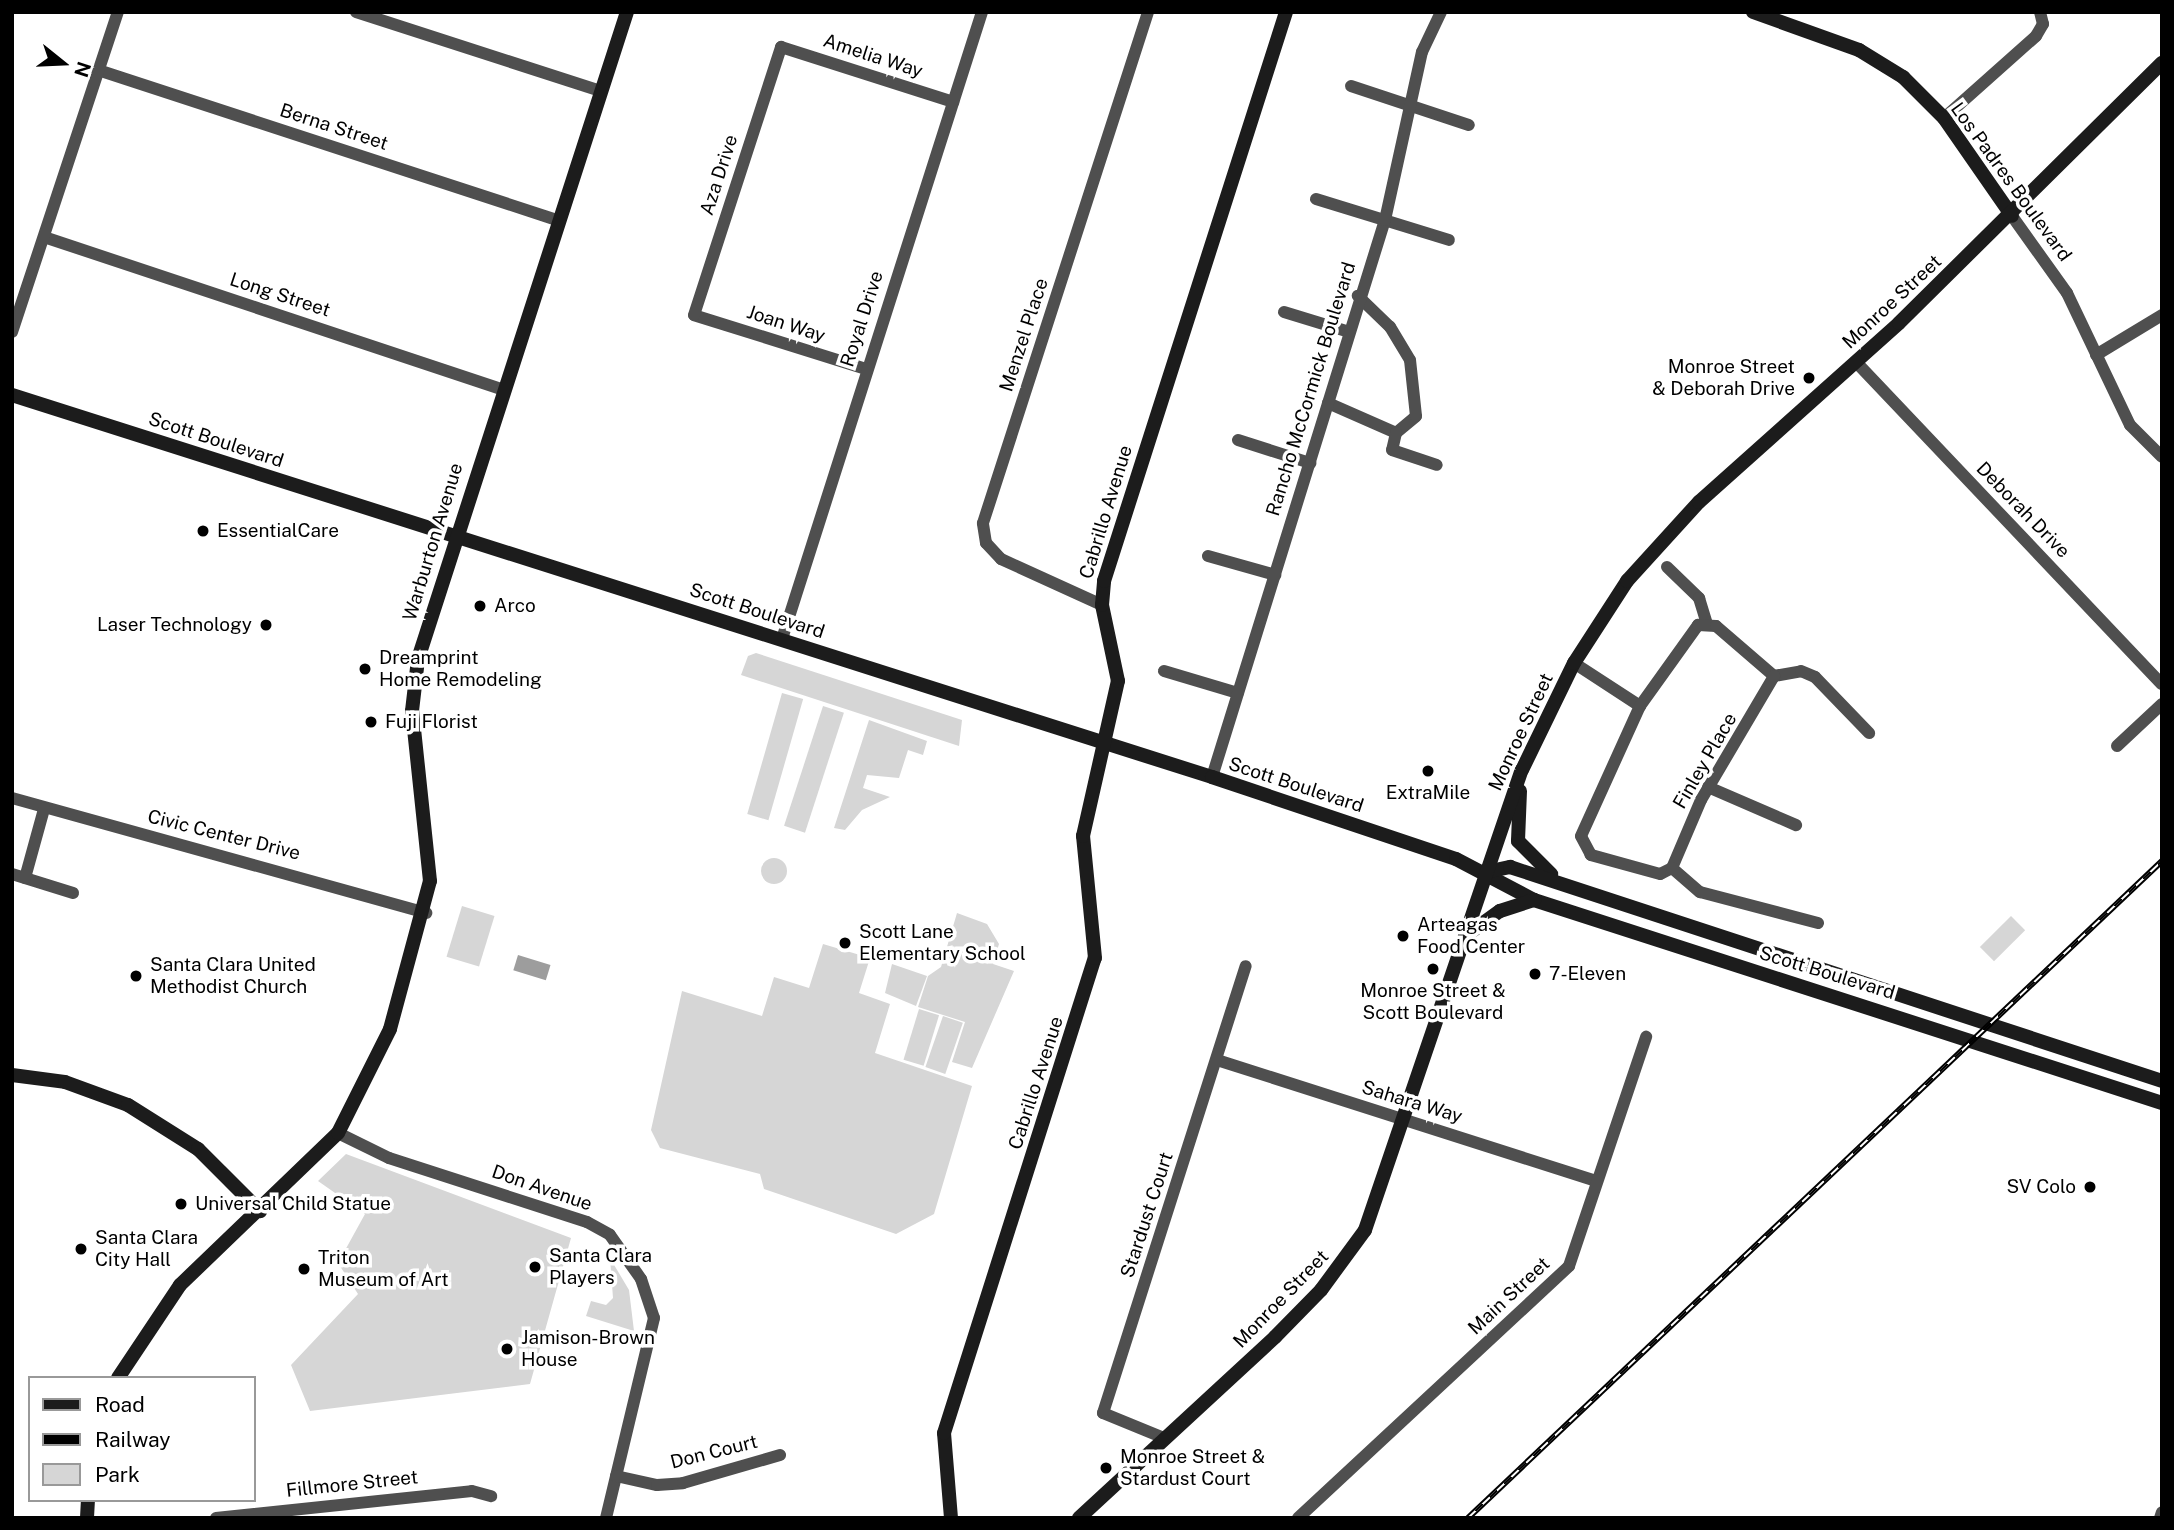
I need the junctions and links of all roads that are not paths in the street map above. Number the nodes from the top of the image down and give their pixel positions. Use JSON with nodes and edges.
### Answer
{"nodes":[{"id":1,"x":118,"y":12,"type":"edge"},
{"id":2,"x":356,"y":12,"type":"edge"},
{"id":3,"x":627,"y":12,"type":"edge"},
{"id":4,"x":982,"y":12,"type":"edge"},
{"id":5,"x":1149,"y":12,"type":"edge"},
{"id":6,"x":1286,"y":12,"type":"edge"},
{"id":7,"x":1441,"y":12,"type":"edge"},
{"id":8,"x":1753,"y":12,"type":"edge"},
{"id":9,"x":2040,"y":12,"type":"edge"},
{"id":10,"x":780,"y":47,"type":"joint"},
{"id":11,"x":2162,"y":63,"type":"edge"},
{"id":12,"x":98,"y":70,"type":"junction"},
{"id":13,"x":1351,"y":86,"type":"dead end"},
{"id":14,"x":601,"y":91,"type":"junction"},
{"id":15,"x":953,"y":102,"type":"junction"},
{"id":16,"x":1415,"y":107,"type":"junction"},
{"id":17,"x":1944,"y":118,"type":"junction"},
{"id":18,"x":1469,"y":125,"type":"dead end"},
{"id":19,"x":1316,"y":199,"type":"dead end"},
{"id":20,"x":2012,"y":216,"type":"junction"},
{"id":21,"x":1385,"y":220,"type":"junction"},
{"id":22,"x":559,"y":221,"type":"junction"},
{"id":23,"x":44,"y":237,"type":"junction"},
{"id":24,"x":1449,"y":240,"type":"dead end"},
{"id":25,"x":1358,"y":296,"type":"junction"},
{"id":26,"x":1284,"y":312,"type":"dead end"},
{"id":27,"x":694,"y":315,"type":"joint"},
{"id":28,"x":2162,"y":315,"type":"edge"},
{"id":29,"x":1346,"y":331,"type":"junction"},
{"id":30,"x":12,"y":332,"type":"edge"},
{"id":31,"x":2096,"y":355,"type":"junction"},
{"id":32,"x":1856,"y":362,"type":"junction"},
{"id":33,"x":866,"y":369,"type":"junction"},
{"id":34,"x":503,"y":390,"type":"junction"},
{"id":35,"x":12,"y":395,"type":"edge"},
{"id":36,"x":1328,"y":404,"type":"junction"},
{"id":37,"x":1396,"y":433,"type":"junction"},
{"id":38,"x":1238,"y":440,"type":"dead end"},
{"id":39,"x":2162,"y":457,"type":"edge"},
{"id":40,"x":1310,"y":463,"type":"junction"},
{"id":41,"x":1437,"y":466,"type":"dead end"},
{"id":42,"x":454,"y":537,"type":"junction"},
{"id":43,"x":1208,"y":556,"type":"dead end"},
{"id":44,"x":1667,"y":567,"type":"dead end"},
{"id":45,"x":1275,"y":575,"type":"junction"},
{"id":46,"x":1102,"y":605,"type":"junction"},
{"id":47,"x":1707,"y":624,"type":"junction"},
{"id":48,"x":782,"y":639,"type":"junction"},
{"id":49,"x":1574,"y":663,"type":"junction"},
{"id":50,"x":1164,"y":671,"type":"dead end"},
{"id":51,"x":1774,"y":676,"type":"junction"},
{"id":52,"x":2162,"y":684,"type":"edge"},
{"id":53,"x":1238,"y":692,"type":"junction"},
{"id":54,"x":2162,"y":704,"type":"edge"},
{"id":55,"x":1640,"y":706,"type":"junction"},
{"id":56,"x":1869,"y":733,"type":"dead end"},
{"id":57,"x":1102,"y":744,"type":"junction"},
{"id":58,"x":2117,"y":746,"type":"dead end"},
{"id":59,"x":1522,"y":770,"type":"junction"},
{"id":60,"x":1212,"y":777,"type":"junction"},
{"id":61,"x":1709,"y":787,"type":"junction"},
{"id":62,"x":12,"y":799,"type":"edge"},
{"id":63,"x":44,"y":809,"type":"junction"},
{"id":64,"x":1796,"y":825,"type":"dead end"},
{"id":65,"x":1672,"y":868,"type":"junction"},
{"id":66,"x":1486,"y":872,"type":"junction"},
{"id":67,"x":12,"y":874,"type":"edge"},
{"id":68,"x":26,"y":878,"type":"junction"},
{"id":69,"x":1577,"y":888,"type":"junction"},
{"id":70,"x":73,"y":893,"type":"dead end"},
{"id":71,"x":1534,"y":900,"type":"junction"},
{"id":72,"x":426,"y":913,"type":"junction"},
{"id":73,"x":1818,"y":923,"type":"dead end"},
{"id":74,"x":1468,"y":934,"type":"junction"},
{"id":75,"x":1245,"y":965,"type":"dead end"},
{"id":76,"x":1646,"y":1037,"type":"dead end"},
{"id":77,"x":1217,"y":1060,"type":"junction"},
{"id":78,"x":12,"y":1075,"type":"edge"},
{"id":79,"x":2162,"y":1081,"type":"edge"},
{"id":80,"x":2162,"y":1103,"type":"edge"},
{"id":81,"x":1407,"y":1120,"type":"junction"},
{"id":82,"x":338,"y":1133,"type":"junction"},
{"id":83,"x":1596,"y":1181,"type":"junction"},
{"id":84,"x":260,"y":1210,"type":"junction"},
{"id":85,"x":119,"y":1376,"type":"edge"},
{"id":86,"x":1164,"y":1438,"type":"junction"},
{"id":87,"x":780,"y":1455,"type":"dead end"},
{"id":88,"x":615,"y":1476,"type":"junction"},
{"id":89,"x":491,"y":1496,"type":"dead end"},
{"id":90,"x":2162,"y":1512,"type":"edge"},
{"id":91,"x":307,"y":1513,"type":"edge"},
{"id":92,"x":216,"y":1518,"type":"edge"},
{"id":93,"x":606,"y":1518,"type":"edge"},
{"id":94,"x":951,"y":1518,"type":"edge"},
{"id":95,"x":1079,"y":1518,"type":"edge"},
{"id":96,"x":1298,"y":1518,"type":"edge"},
{"id":97,"x":2160,"y":1518,"type":"edge"}],
"edges":[{"from":1,"to":12,"type":"street"},
{"from":2,"to":14,"type":"street"},
{"from":3,"to":14,"type":"main road","name":"Warburton Avenue"},
{"from":4,"to":15,"type":"street","name":"Royal Drive"},
{"from":5,"to":46,"type":"street","name":"Menzel Place"},
{"from":6,"to":46,"type":"main road","name":"Cabrillo Avenue"},
{"from":7,"to":16,"type":"street","name":"Rancho McCormick Boulevard"},
{"from":8,"to":17,"type":"main road","name":"Los Padres Boulevard"},
{"from":9,"to":17,"type":"street"},
{"from":10,"to":15,"type":"street","name":"Amelia Way"},
{"from":10,"to":27,"type":"street","name":"Aza Drive"},
{"from":11,"to":20,"type":"main road","name":"Monroe Street"},
{"from":12,"to":22,"type":"street","name":"Berna Street"},
{"from":12,"to":23,"type":"street"},
{"from":13,"to":16,"type":"street"},
{"from":14,"to":22,"type":"main road","name":"Warburton Avenue"},
{"from":15,"to":33,"type":"street","name":"Royal Drive"},
{"from":16,"to":18,"type":"street"},
{"from":16,"to":21,"type":"street","name":"Rancho McCormick Boulevard"},
{"from":17,"to":20,"type":"main road","name":"Los Padres Boulevard"},
{"from":19,"to":21,"type":"street"},
{"from":20,"to":31,"type":"street","name":"Los Padres Boulevard"},
{"from":20,"to":32,"type":"main road","name":"Monroe Street"},
{"from":21,"to":24,"type":"street"},
{"from":21,"to":25,"type":"street","name":"Rancho McCormick Boulevard"},
{"from":22,"to":34,"type":"main road","name":"Warburton Avenue"},
{"from":23,"to":30,"type":"street"},
{"from":23,"to":34,"type":"street","name":"Long Street"},
{"from":25,"to":29,"type":"street","name":"Rancho McCormick Boulevard"},
{"from":25,"to":37,"type":"street"},
{"from":26,"to":29,"type":"street"},
{"from":27,"to":33,"type":"street","name":"Joan Way"},
{"from":28,"to":31,"type":"street"},
{"from":29,"to":36,"type":"street","name":"Rancho McCormick Boulevard"},
{"from":31,"to":39,"type":"street","name":"Los Padres Boulevard"},
{"from":32,"to":49,"type":"main road","name":"Monroe Street"},
{"from":32,"to":52,"type":"street","name":"Deborah Drive"},
{"from":33,"to":48,"type":"street","name":"Royal Drive"},
{"from":34,"to":42,"type":"main road","name":"Warburton Avenue"},
{"from":35,"to":42,"type":"main road","name":"Scott Boulevard"},
{"from":36,"to":37,"type":"street"},
{"from":36,"to":40,"type":"street","name":"Rancho McCormick Boulevard"},
{"from":37,"to":41,"type":"street"},
{"from":38,"to":40,"type":"street"},
{"from":40,"to":45,"type":"street","name":"Rancho McCormick Boulevard"},
{"from":42,"to":48,"type":"main road","name":"Scott Boulevard"},
{"from":42,"to":72,"type":"main road","name":"Warburton Avenue"},
{"from":43,"to":45,"type":"street"},
{"from":44,"to":47,"type":"street"},
{"from":45,"to":53,"type":"street","name":"Rancho McCormick Boulevard"},
{"from":46,"to":57,"type":"main road","name":"Cabrillo Avenue"},
{"from":47,"to":51,"type":"street"},
{"from":47,"to":55,"type":"street"},
{"from":48,"to":57,"type":"main road","name":"Scott Boulevard"},
{"from":49,"to":55,"type":"street"},
{"from":49,"to":59,"type":"main road","name":"Monroe Street"},
{"from":50,"to":53,"type":"street"},
{"from":51,"to":56,"type":"street"},
{"from":51,"to":61,"type":"street","name":"Finley Place"},
{"from":53,"to":60,"type":"street","name":"Rancho McCormick Boulevard"},
{"from":54,"to":58,"type":"street"},
{"from":55,"to":65,"type":"street"},
{"from":57,"to":60,"type":"main road","name":"Scott Boulevard"},
{"from":57,"to":94,"type":"main road","name":"Cabrillo Avenue"},
{"from":59,"to":66,"type":"main road","name":"Monroe Street"},
{"from":59,"to":69,"type":"main road"},
{"from":60,"to":66,"type":"main road","name":"Scott Boulevard"},
{"from":61,"to":64,"type":"street"},
{"from":61,"to":65,"type":"street","name":"Finley Place"},
{"from":62,"to":63,"type":"street","name":"Civic Center Drive"},
{"from":63,"to":68,"type":"street"},
{"from":63,"to":72,"type":"street","name":"Civic Center Drive"},
{"from":65,"to":73,"type":"street"},
{"from":66,"to":69,"type":"main road","name":"Scott Boulevard"},
{"from":66,"to":71,"type":"main road","name":"Scott Boulevard"},
{"from":66,"to":74,"type":"main road","name":"Monroe Street"},
{"from":67,"to":68,"type":"street"},
{"from":68,"to":70,"type":"street"},
{"from":69,"to":79,"type":"main road","name":"Scott Boulevard"},
{"from":71,"to":74,"type":"main road"},
{"from":71,"to":80,"type":"main road","name":"Scott Boulevard"},
{"from":72,"to":82,"type":"main road","name":"Warburton Avenue"},
{"from":74,"to":81,"type":"main road","name":"Monroe Street"},
{"from":75,"to":77,"type":"street","name":"Stardust Court"},
{"from":76,"to":83,"type":"street","name":"Main Street"},
{"from":77,"to":81,"type":"street","name":"Sahara Way"},
{"from":77,"to":86,"type":"street","name":"Stardust Court"},
{"from":78,"to":84,"type":"main road"},
{"from":81,"to":83,"type":"street","name":"Sahara Way"},
{"from":81,"to":86,"type":"main road","name":"Monroe Street"},
{"from":82,"to":84,"type":"main road","name":"Warburton Avenue"},
{"from":82,"to":88,"type":"street","name":"Don Avenue"},
{"from":83,"to":96,"type":"street","name":"Main Street"},
{"from":84,"to":85,"type":"main road","name":"Warburton Avenue"},
{"from":86,"to":95,"type":"main road","name":"Monroe Street"},
{"from":87,"to":88,"type":"street","name":"Don Court"},
{"from":88,"to":93,"type":"street","name":"Don Avenue"},
{"from":89,"to":91,"type":"street","name":"Fillmore Street"},
{"from":90,"to":97,"type":"street"},
{"from":91,"to":92,"type":"street","name":"Fillmore Street"}]}
